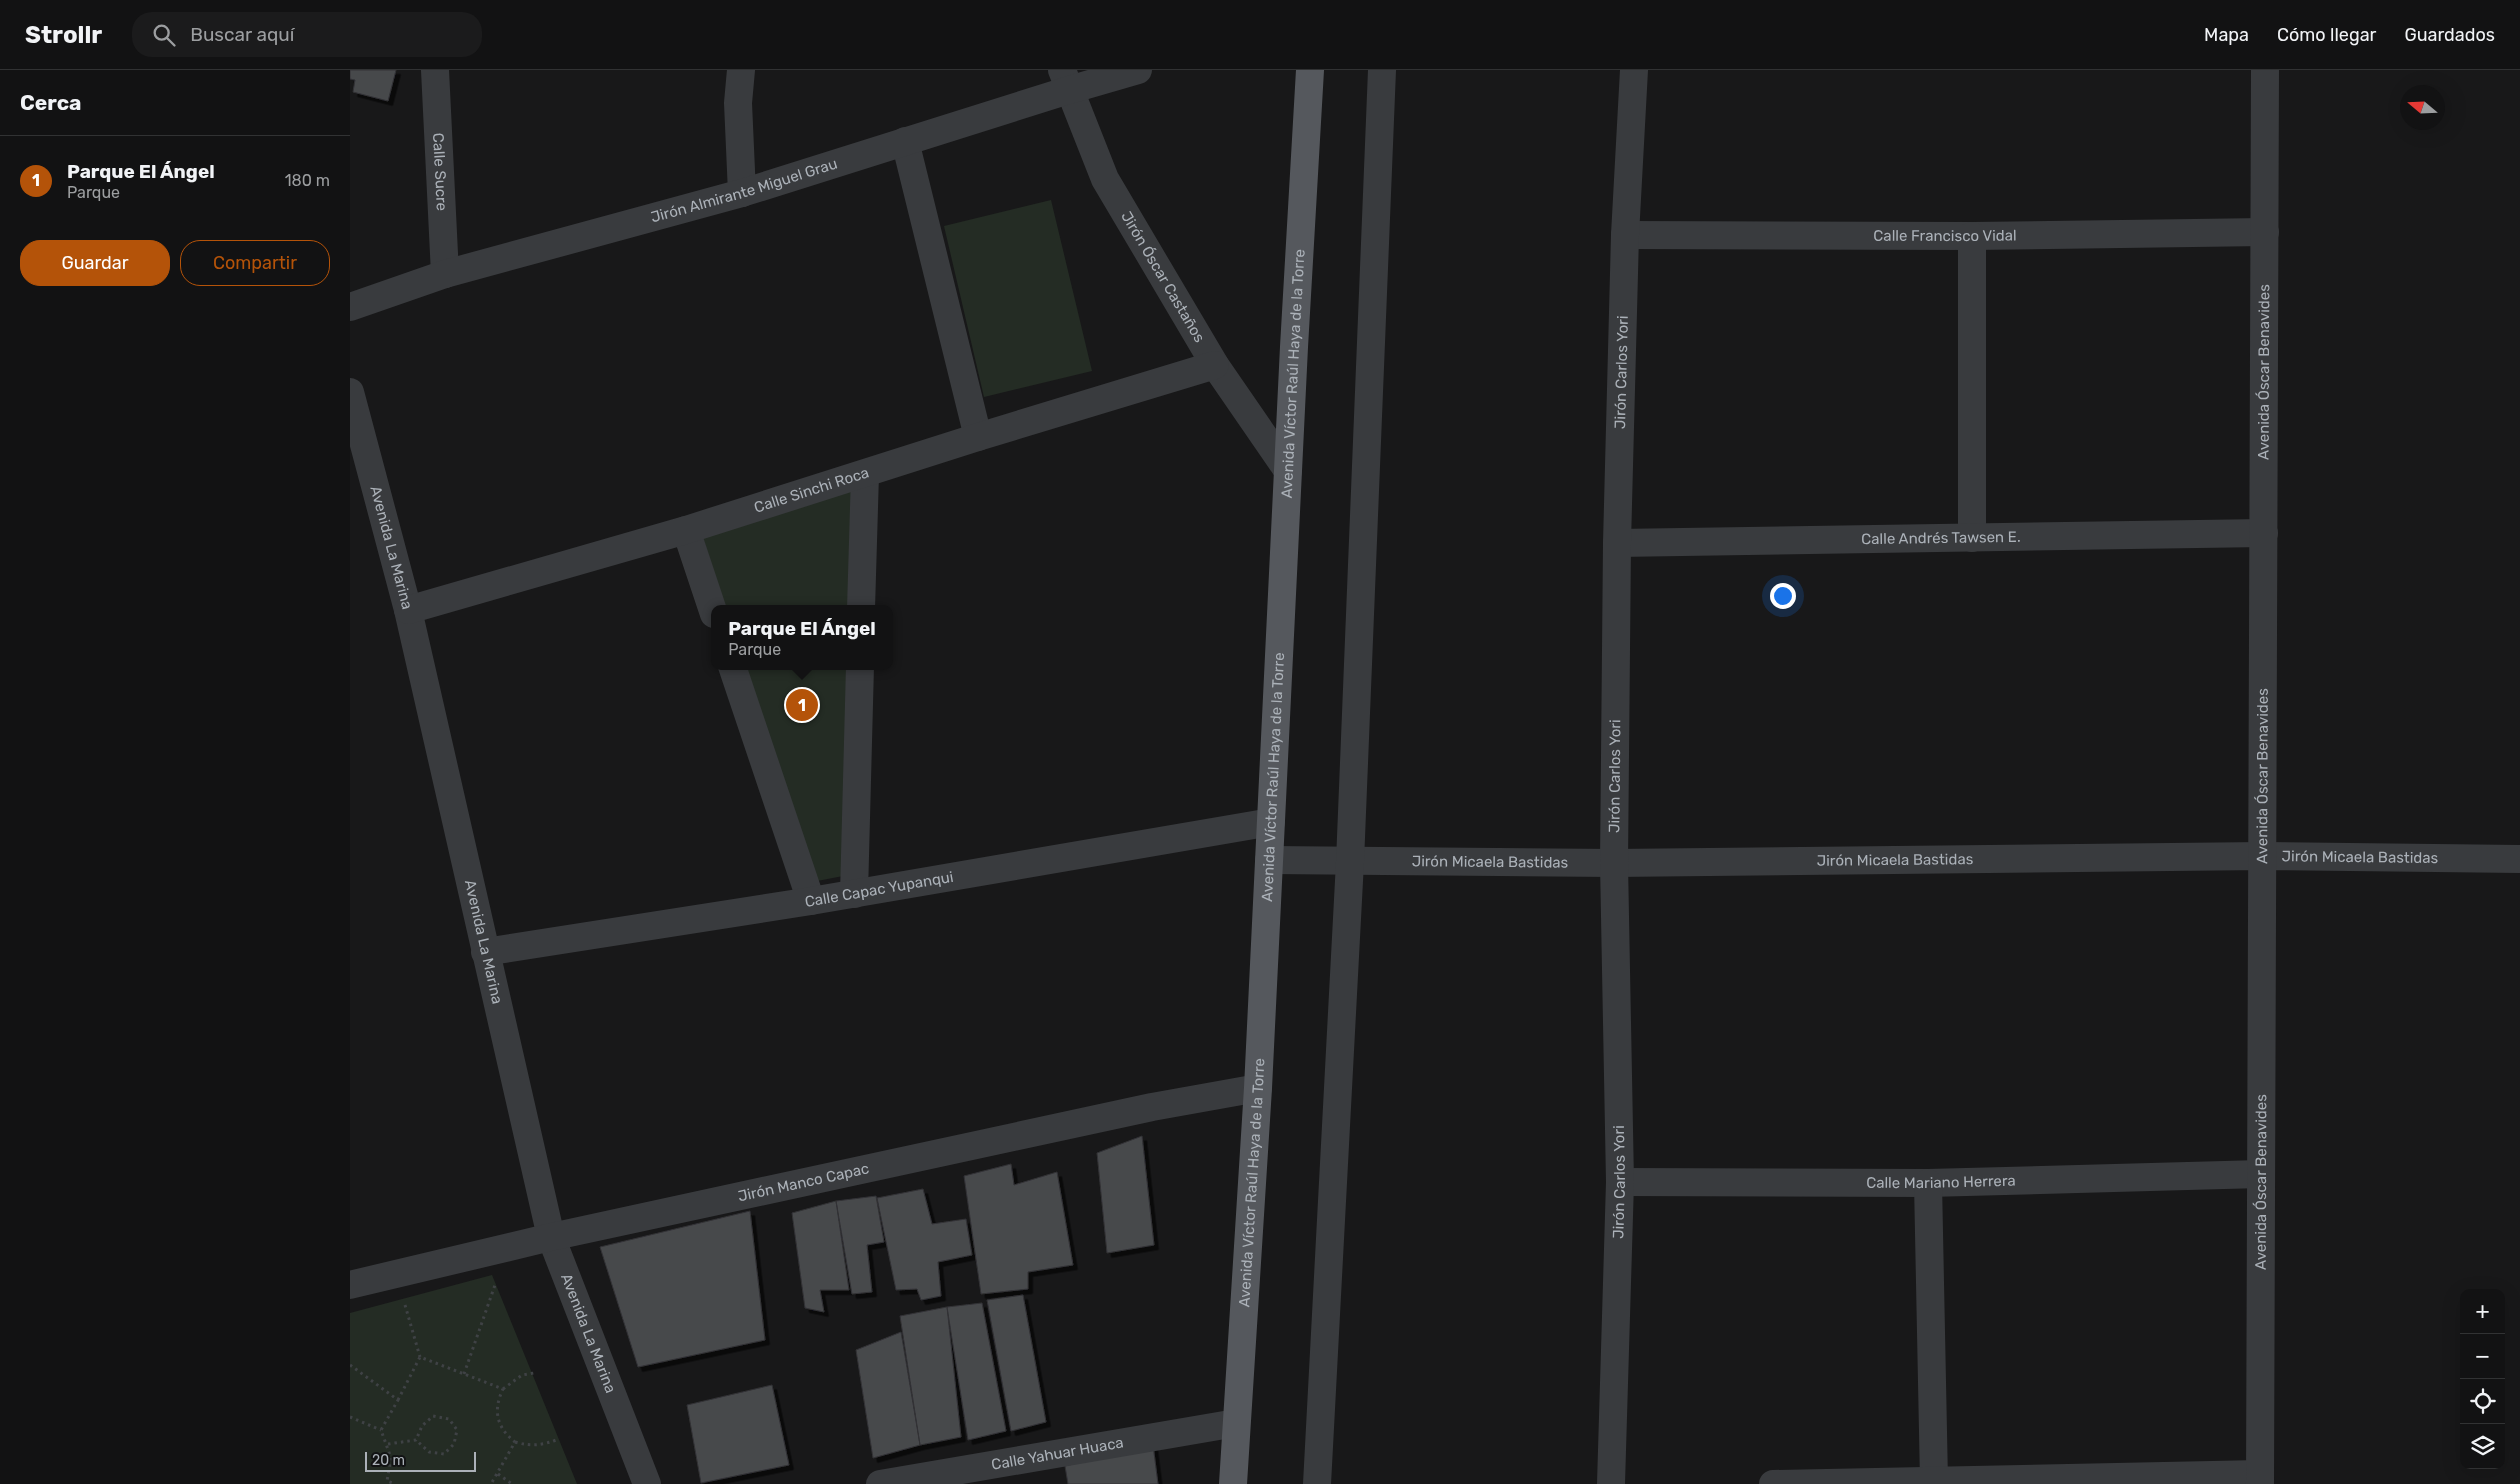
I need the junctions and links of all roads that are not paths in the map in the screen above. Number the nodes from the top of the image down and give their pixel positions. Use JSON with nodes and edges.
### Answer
{"nodes":[{"id":1,"x":435,"y":70,"type":"edge"},
{"id":2,"x":741,"y":70,"type":"edge"},
{"id":3,"x":1138,"y":70,"type":"edge"},
{"id":4,"x":1310,"y":70,"type":"edge"},
{"id":5,"x":1382,"y":70,"type":"edge"},
{"id":6,"x":1634,"y":70,"type":"edge"},
{"id":7,"x":2265,"y":70,"type":"edge"},
{"id":8,"x":1065,"y":80,"type":"edge"},
{"id":9,"x":904,"y":141,"type":"junction"},
{"id":10,"x":742,"y":193,"type":"junction"},
{"id":11,"x":2265,"y":232,"type":"junction"},
{"id":12,"x":1625,"y":235,"type":"junction"},
{"id":13,"x":1972,"y":236,"type":"junction"},
{"id":14,"x":445,"y":274,"type":"junction"},
{"id":15,"x":350,"y":307,"type":"edge"},
{"id":16,"x":1215,"y":365,"type":"junction"},
{"id":17,"x":350,"y":392,"type":"edge"},
{"id":18,"x":978,"y":437,"type":"junction"},
{"id":19,"x":1288,"y":471,"type":"junction"},
{"id":20,"x":865,"y":474,"type":"junction"},
{"id":21,"x":686,"y":530,"type":"junction"},
{"id":22,"x":2264,"y":533,"type":"junction"},
{"id":23,"x":1972,"y":538,"type":"junction"},
{"id":24,"x":1617,"y":543,"type":"junction"},
{"id":25,"x":711,"y":605,"type":"edge"},
{"id":26,"x":861,"y":605,"type":"edge"},
{"id":27,"x":408,"y":610,"type":"junction"},
{"id":28,"x":733,"y":670,"type":"edge"},
{"id":29,"x":860,"y":670,"type":"edge"},
{"id":30,"x":1271,"y":822,"type":"junction"},
{"id":31,"x":2263,"y":856,"type":"junction"},
{"id":32,"x":2520,"y":859,"type":"edge"},
{"id":33,"x":1269,"y":860,"type":"junction"},
{"id":34,"x":1350,"y":862,"type":"junction"},
{"id":35,"x":1614,"y":863,"type":"junction"},
{"id":36,"x":854,"y":894,"type":"junction"},
{"id":37,"x":811,"y":901,"type":"junction"},
{"id":38,"x":485,"y":952,"type":"junction"},
{"id":39,"x":1258,"y":1088,"type":"junction"},
{"id":40,"x":2261,"y":1174,"type":"junction"},
{"id":41,"x":1620,"y":1182,"type":"junction"},
{"id":42,"x":1928,"y":1183,"type":"junction"},
{"id":43,"x":551,"y":1236,"type":"junction"},
{"id":44,"x":350,"y":1285,"type":"edge"},
{"id":45,"x":1236,"y":1423,"type":"junction"},
{"id":46,"x":2260,"y":1479,"type":"edge"},
{"id":47,"x":1934,"y":1481,"type":"junction"},
{"id":48,"x":647,"y":1484,"type":"edge"},
{"id":49,"x":880,"y":1484,"type":"edge"},
{"id":50,"x":1233,"y":1484,"type":"edge"},
{"id":51,"x":1317,"y":1484,"type":"edge"},
{"id":52,"x":1611,"y":1484,"type":"edge"},
{"id":53,"x":1773,"y":1484,"type":"edge"}],
"edges":[{"from":1,"to":14,"type":"street","name":"Calle Sucre"},
{"from":2,"to":10,"type":"street"},
{"from":3,"to":8,"type":"street","name":"Jirón Almirante Miguel Grau"},
{"from":4,"to":19,"type":"main road","name":"Avenida Víctor Raúl Haya de la Torre"},
{"from":5,"to":34,"type":"street"},
{"from":6,"to":12,"type":"street","name":"Jirón Carlos Yori"},
{"from":7,"to":11,"type":"street","name":"Avenida Óscar Benavides"},
{"from":8,"to":9,"type":"street","name":"Jirón Almirante Miguel Grau"},
{"from":8,"to":16,"type":"street","name":"Jirón Óscar Castaños"},
{"from":9,"to":10,"type":"street","name":"Jirón Almirante Miguel Grau"},
{"from":9,"to":18,"type":"street"},
{"from":10,"to":14,"type":"street","name":"Jirón Almirante Miguel Grau"},
{"from":11,"to":13,"type":"street","name":"Calle Francisco Vidal"},
{"from":11,"to":22,"type":"street","name":"Avenida Óscar Benavides"},
{"from":12,"to":13,"type":"street","name":"Calle Francisco Vidal"},
{"from":12,"to":24,"type":"street","name":"Jirón Carlos Yori"},
{"from":13,"to":23,"type":"street"},
{"from":14,"to":15,"type":"street","name":"Jirón Almirante Miguel Grau"},
{"from":16,"to":18,"type":"street","name":"Calle Sinchi Roca"},
{"from":16,"to":19,"type":"street","name":"Jirón Óscar Castaños"},
{"from":17,"to":27,"type":"street","name":"Avenida La Marina"},
{"from":18,"to":20,"type":"street","name":"Calle Sinchi Roca"},
{"from":19,"to":30,"type":"main road","name":"Avenida Víctor Raúl Haya de la Torre"},
{"from":20,"to":21,"type":"street","name":"Calle Sinchi Roca"},
{"from":20,"to":26,"type":"street"},
{"from":21,"to":25,"type":"street"},
{"from":21,"to":27,"type":"street","name":"Calle Sinchi Roca"},
{"from":22,"to":23,"type":"street","name":"Calle Andrés Tawsen E."},
{"from":22,"to":31,"type":"street","name":"Avenida Óscar Benavides"},
{"from":23,"to":24,"type":"street","name":"Calle Andrés Tawsen E."},
{"from":24,"to":35,"type":"street","name":"Jirón Carlos Yori"},
{"from":27,"to":38,"type":"street","name":"Avenida La Marina"},
{"from":28,"to":37,"type":"street"},
{"from":29,"to":36,"type":"street"},
{"from":30,"to":33,"type":"main road","name":"Avenida Víctor Raúl Haya de la Torre"},
{"from":30,"to":36,"type":"street","name":"Calle Capac Yupanqui"},
{"from":31,"to":32,"type":"street","name":"Jirón Micaela Bastidas"},
{"from":31,"to":35,"type":"street","name":"Jirón Micaela Bastidas"},
{"from":31,"to":40,"type":"street","name":"Avenida Óscar Benavides"},
{"from":33,"to":34,"type":"street","name":"Jirón Micaela Bastidas"},
{"from":33,"to":39,"type":"main road","name":"Avenida Víctor Raúl Haya de la Torre"},
{"from":34,"to":35,"type":"street","name":"Jirón Micaela Bastidas"},
{"from":34,"to":51,"type":"street"},
{"from":35,"to":41,"type":"street","name":"Jirón Carlos Yori"},
{"from":36,"to":37,"type":"street","name":"Calle Capac Yupanqui"},
{"from":37,"to":38,"type":"street","name":"Calle Capac Yupanqui"},
{"from":38,"to":43,"type":"street","name":"Avenida La Marina"},
{"from":39,"to":43,"type":"street","name":"Jirón Manco Capac"},
{"from":39,"to":45,"type":"main road","name":"Avenida Víctor Raúl Haya de la Torre"},
{"from":40,"to":42,"type":"street","name":"Calle Mariano Herrera"},
{"from":40,"to":46,"type":"street","name":"Avenida Óscar Benavides"},
{"from":41,"to":42,"type":"street","name":"Calle Mariano Herrera"},
{"from":41,"to":52,"type":"street","name":"Jirón Carlos Yori"},
{"from":42,"to":47,"type":"street"},
{"from":43,"to":44,"type":"street","name":"Jirón Manco Capac"},
{"from":43,"to":48,"type":"street","name":"Avenida La Marina"},
{"from":45,"to":49,"type":"street","name":"Calle Yahuar Huaca"},
{"from":45,"to":50,"type":"main road","name":"Avenida Víctor Raúl Haya de la Torre"},
{"from":46,"to":47,"type":"street"},
{"from":47,"to":53,"type":"street"}]}
